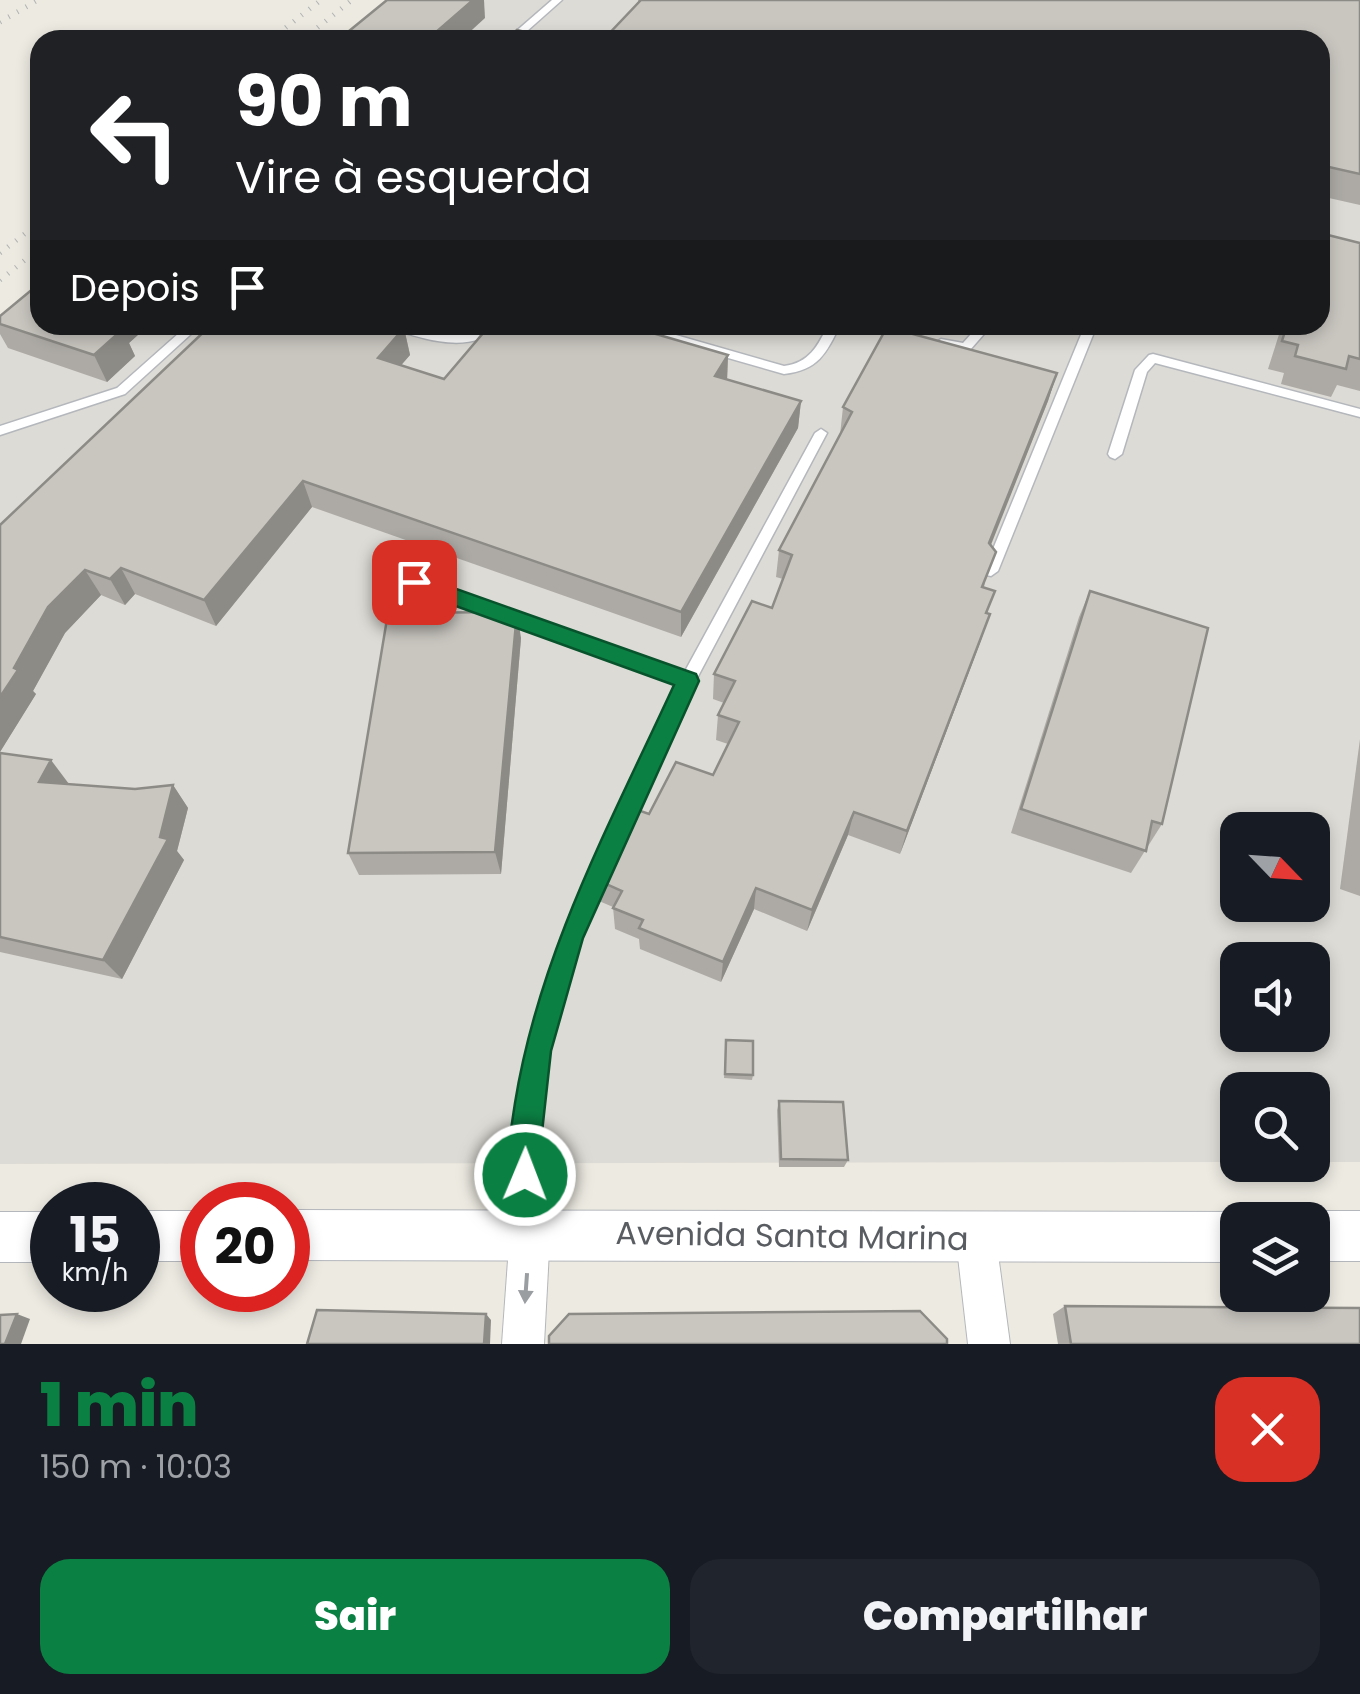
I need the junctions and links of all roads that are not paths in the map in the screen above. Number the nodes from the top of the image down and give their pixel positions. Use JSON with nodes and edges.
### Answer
{"nodes":[{"id":1,"x":557,"y":0,"type":"edge"},
{"id":2,"x":524,"y":30,"type":"edge"},
{"id":3,"x":183,"y":335,"type":"edge"},
{"id":4,"x":434,"y":335,"type":"edge"},
{"id":5,"x":484,"y":335,"type":"edge"},
{"id":6,"x":662,"y":335,"type":"edge"},
{"id":7,"x":829,"y":335,"type":"edge"},
{"id":8,"x":977,"y":335,"type":"edge"},
{"id":9,"x":1086,"y":335,"type":"edge"},
{"id":10,"x":932,"y":340,"type":"edge"},
{"id":11,"x":1360,"y":413,"type":"edge"},
{"id":12,"x":0,"y":431,"type":"edge"},
{"id":13,"x":821,"y":433,"type":"dead end"},
{"id":14,"x":1115,"y":454,"type":"dead end"},
{"id":15,"x":991,"y":571,"type":"edge"},
{"id":16,"x":414,"y":582,"type":"dead end"},
{"id":17,"x":688,"y":681,"type":"junction"},
{"id":18,"x":530,"y":1232,"type":"junction"},
{"id":19,"x":310,"y":1235,"type":"edge"},
{"id":20,"x":1330,"y":1236,"type":"edge"},
{"id":21,"x":1360,"y":1236,"type":"edge"},
{"id":22,"x":0,"y":1237,"type":"edge"},
{"id":23,"x":30,"y":1237,"type":"edge"},
{"id":24,"x":1220,"y":1237,"type":"edge"},
{"id":25,"x":976,"y":1239,"type":"junction"},
{"id":26,"x":523,"y":1344,"type":"edge"},
{"id":27,"x":989,"y":1344,"type":"edge"}],
"edges":[{"from":1,"to":2,"type":"lane"},
{"from":3,"to":12,"type":"lane"},
{"from":4,"to":5,"type":"lane"},
{"from":6,"to":7,"type":"lane"},
{"from":8,"to":10,"type":"lane"},
{"from":9,"to":15,"type":"lane"},
{"from":11,"to":14,"type":"lane"},
{"from":13,"to":17,"type":"lane"},
{"from":16,"to":17,"type":"lane"},
{"from":17,"to":18,"type":"lane"},
{"from":18,"to":19,"type":"street","name":"Avenida Santa Marina"},
{"from":18,"to":25,"type":"street","name":"Avenida Santa Marina"},
{"from":18,"to":26,"type":"street","one_way":true},
{"from":20,"to":21,"type":"street"},
{"from":22,"to":23,"type":"street"},
{"from":24,"to":25,"type":"street","name":"Avenida Santa Marina"},
{"from":25,"to":27,"type":"street"}]}
